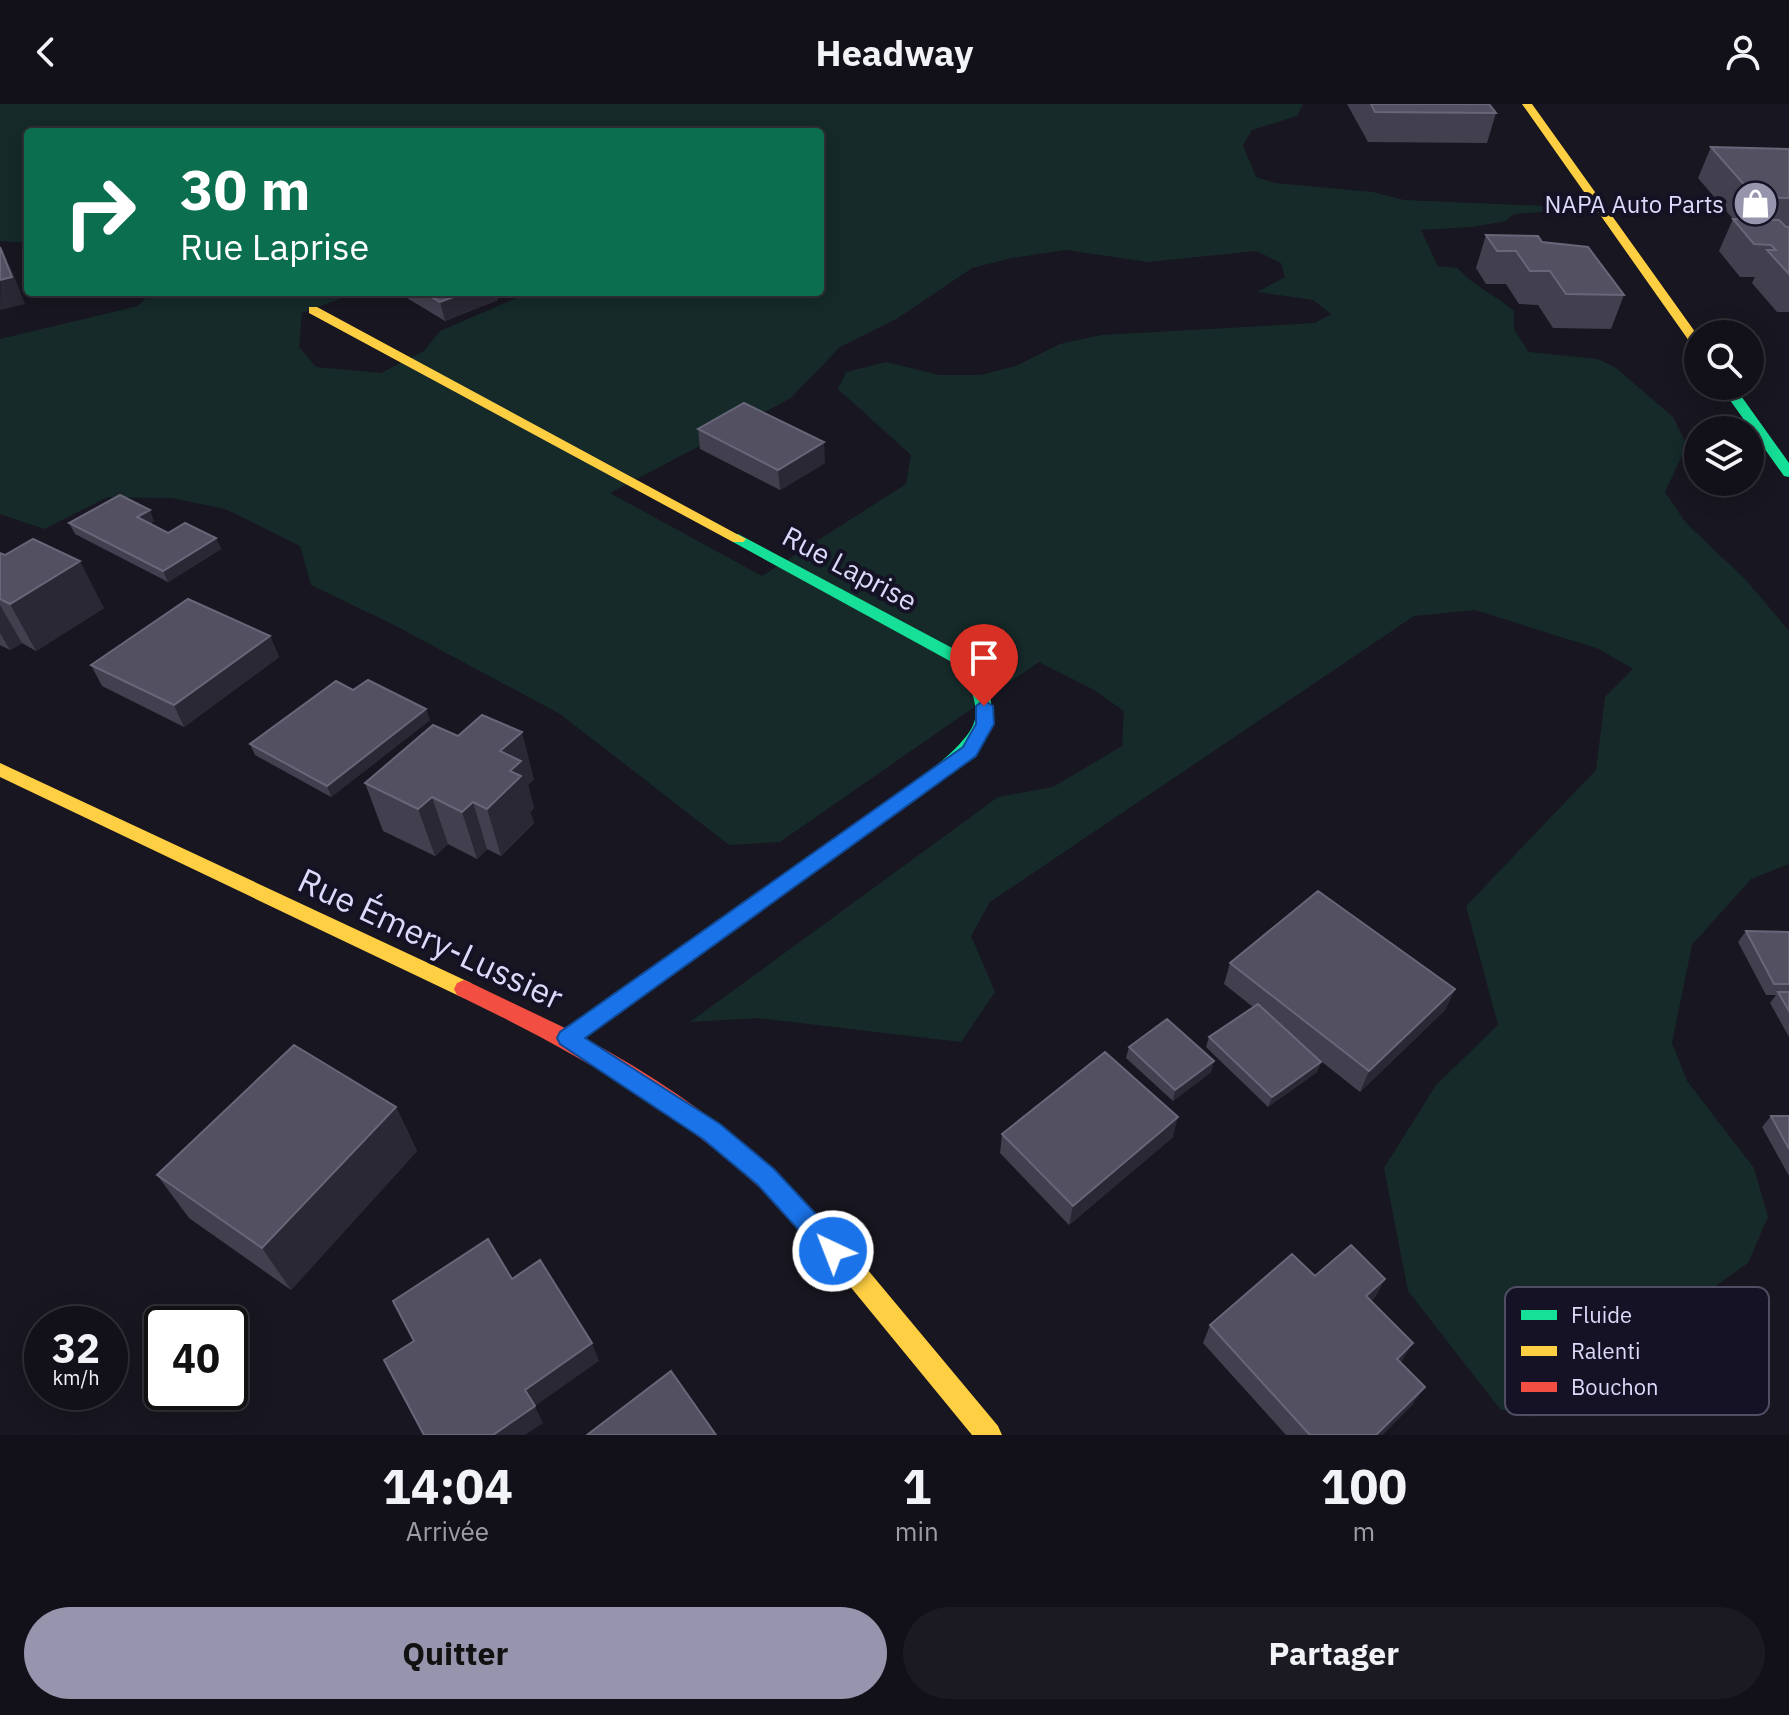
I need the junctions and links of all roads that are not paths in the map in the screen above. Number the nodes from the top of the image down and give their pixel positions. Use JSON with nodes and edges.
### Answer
{"nodes":[{"id":1,"x":1527,"y":104,"type":"edge"},
{"id":2,"x":313,"y":310,"type":"dead end"},
{"id":3,"x":1684,"y":325,"type":"edge"},
{"id":4,"x":1737,"y":400,"type":"edge"},
{"id":5,"x":1789,"y":473,"type":"edge"},
{"id":6,"x":0,"y":769,"type":"edge"},
{"id":7,"x":568,"y":1038,"type":"junction"},
{"id":8,"x":989,"y":1435,"type":"edge"}],
"edges":[{"from":1,"to":3,"type":"street"},
{"from":2,"to":7,"type":"street","name":"Rue Laprise"},
{"from":4,"to":5,"type":"street"},
{"from":6,"to":7,"type":"street","name":"Rue Émery-Lussier"},
{"from":7,"to":8,"type":"street","name":"Rue Émery-Lussier"}]}
